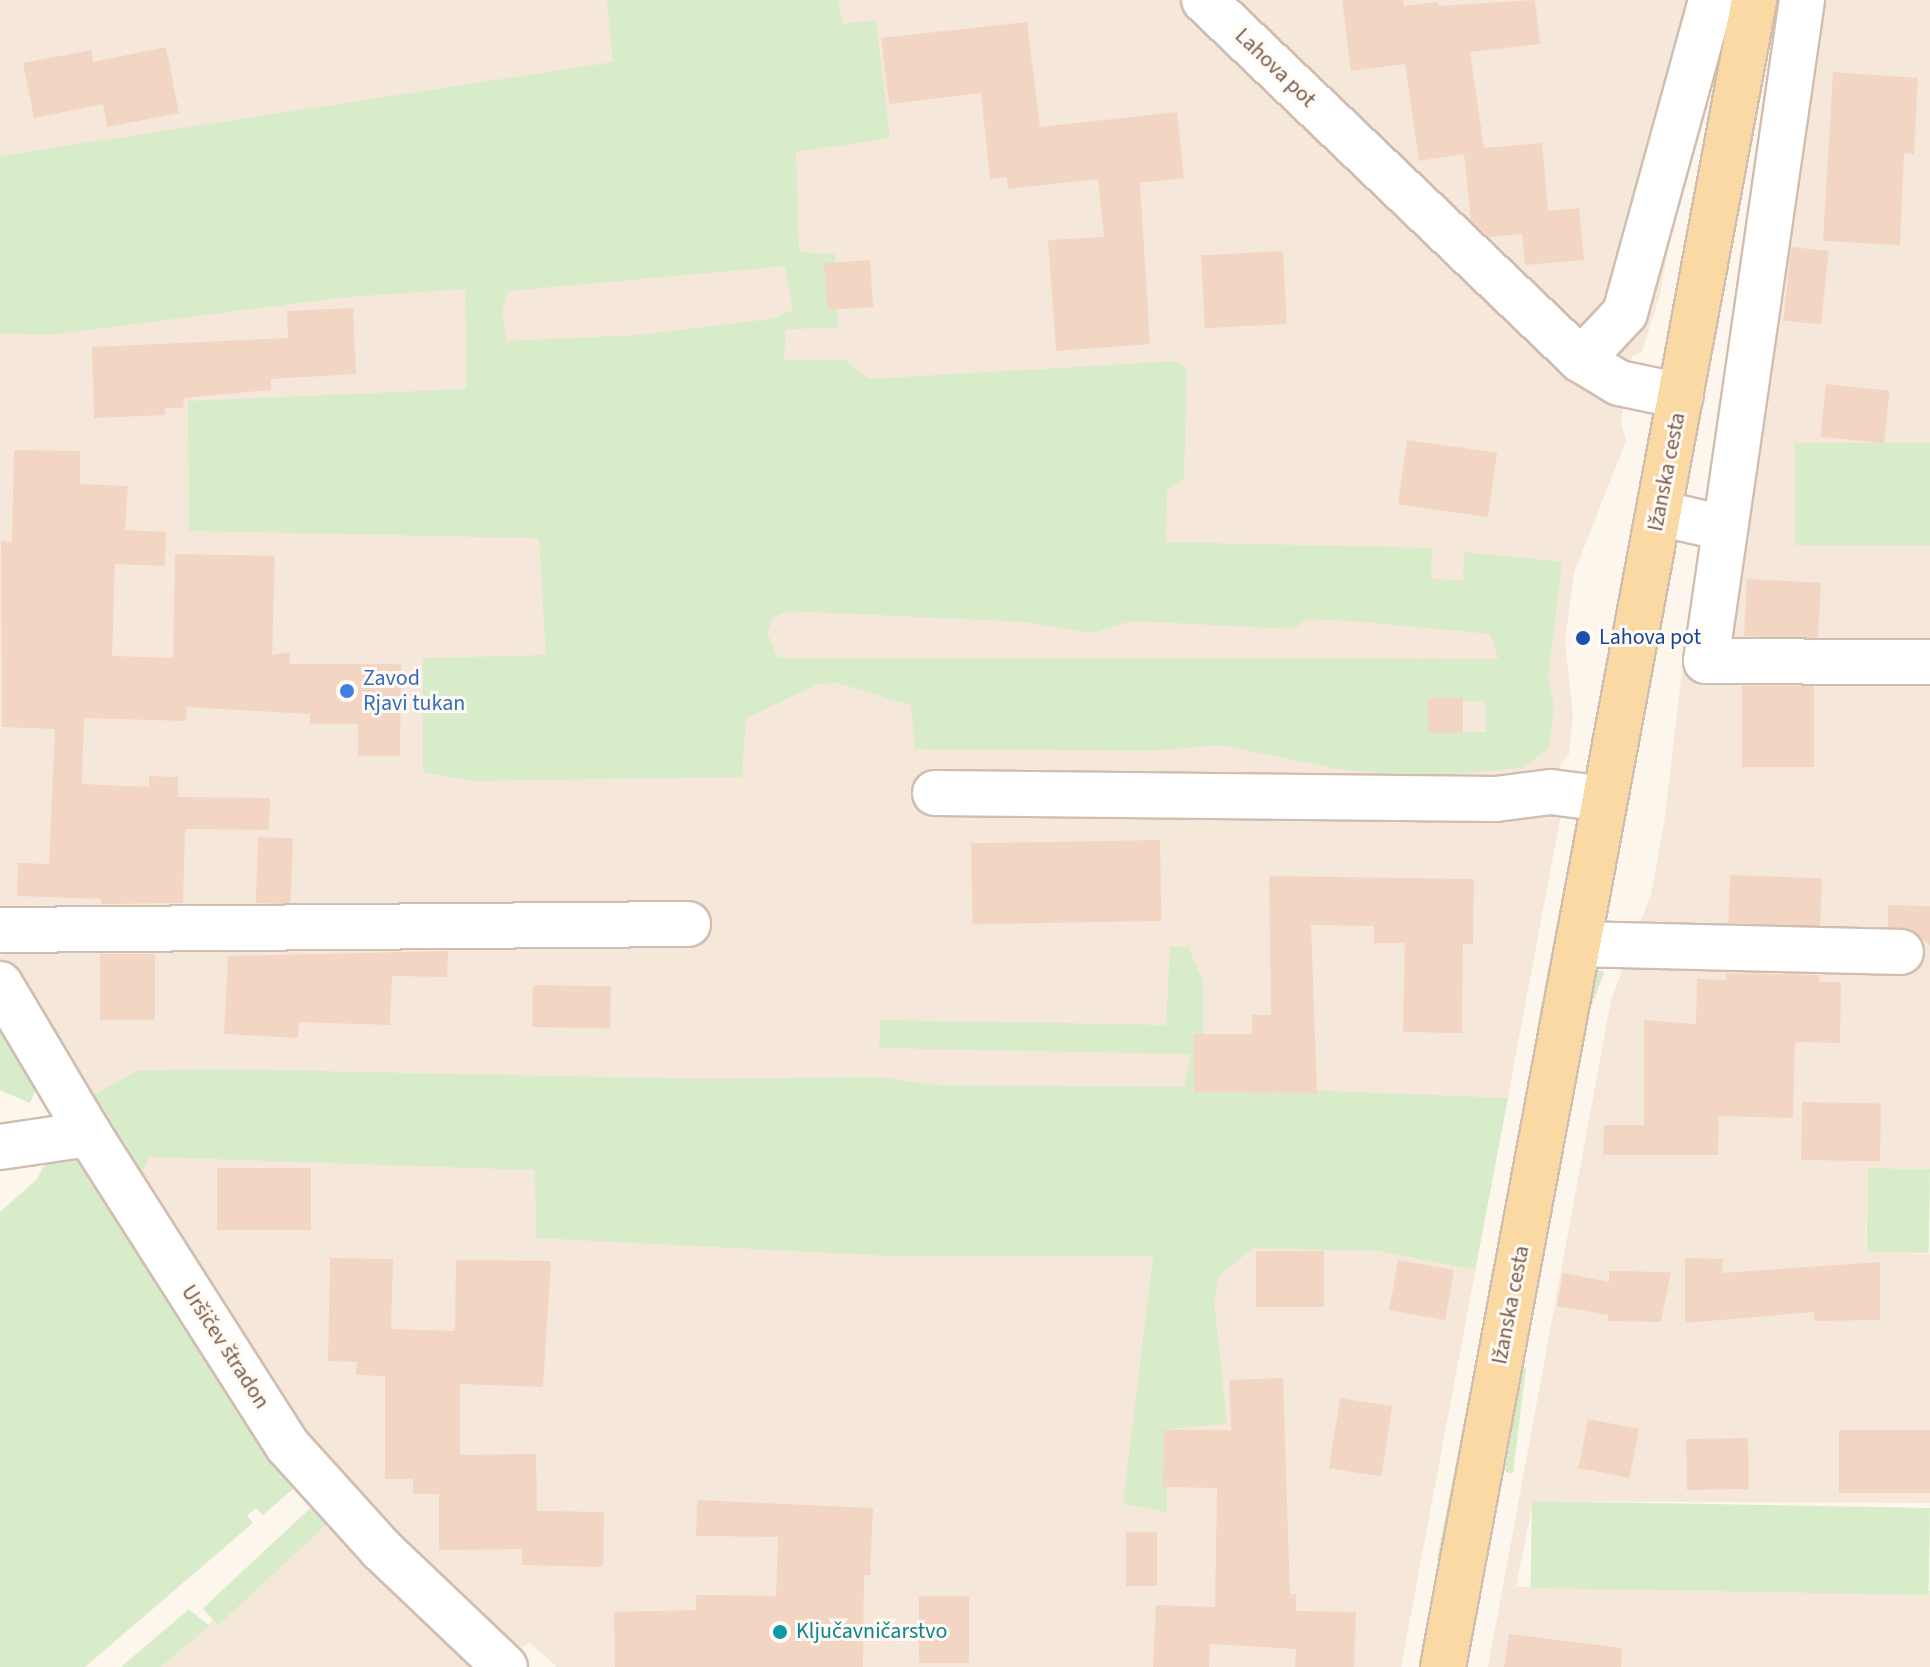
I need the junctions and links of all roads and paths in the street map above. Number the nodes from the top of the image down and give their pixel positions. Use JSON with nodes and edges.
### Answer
{"nodes":[{"id":1,"x":1204,"y":0,"type":"edge"},
{"id":2,"x":1711,"y":0,"type":"edge"},
{"id":3,"x":1754,"y":0,"type":"edge"},
{"id":4,"x":1802,"y":0,"type":"edge"},
{"id":5,"x":1581,"y":360,"type":"junction"},
{"id":6,"x":1681,"y":396,"type":"junction"},
{"id":7,"x":1659,"y":513,"type":"junction"},
{"id":8,"x":1724,"y":528,"type":"junction"},
{"id":9,"x":1930,"y":662,"type":"edge"},
{"id":10,"x":935,"y":793,"type":"dead end"},
{"id":11,"x":1605,"y":799,"type":"junction"},
{"id":12,"x":688,"y":924,"type":"dead end"},
{"id":13,"x":0,"y":930,"type":"edge"},
{"id":14,"x":1578,"y":944,"type":"junction"},
{"id":15,"x":1901,"y":952,"type":"dead end"},
{"id":16,"x":0,"y":984,"type":"edge"},
{"id":17,"x":89,"y":1134,"type":"junction"},
{"id":18,"x":0,"y":1147,"type":"edge"},
{"id":19,"x":505,"y":1667,"type":"edge"},
{"id":20,"x":1443,"y":1667,"type":"edge"}],
"edges":[{"from":1,"to":5,"type":"street","name":"Lahova pot"},
{"from":2,"to":5,"type":"street"},
{"from":3,"to":6,"type":"main road","name":"Ižanska cesta"},
{"from":4,"to":8,"type":"street"},
{"from":5,"to":6,"type":"street","name":"Lahova pot"},
{"from":6,"to":7,"type":"main road","name":"Ižanska cesta"},
{"from":7,"to":8,"type":"street"},
{"from":7,"to":11,"type":"main road","name":"Ižanska cesta"},
{"from":8,"to":9,"type":"street"},
{"from":10,"to":11,"type":"street"},
{"from":11,"to":14,"type":"main road","name":"Ižanska cesta"},
{"from":12,"to":13,"type":"street"},
{"from":14,"to":15,"type":"street"},
{"from":14,"to":20,"type":"main road","name":"Ižanska cesta"},
{"from":16,"to":17,"type":"street","name":"Uršičev štradon"},
{"from":17,"to":18,"type":"street"},
{"from":17,"to":19,"type":"street","name":"Uršičev štradon"}]}
